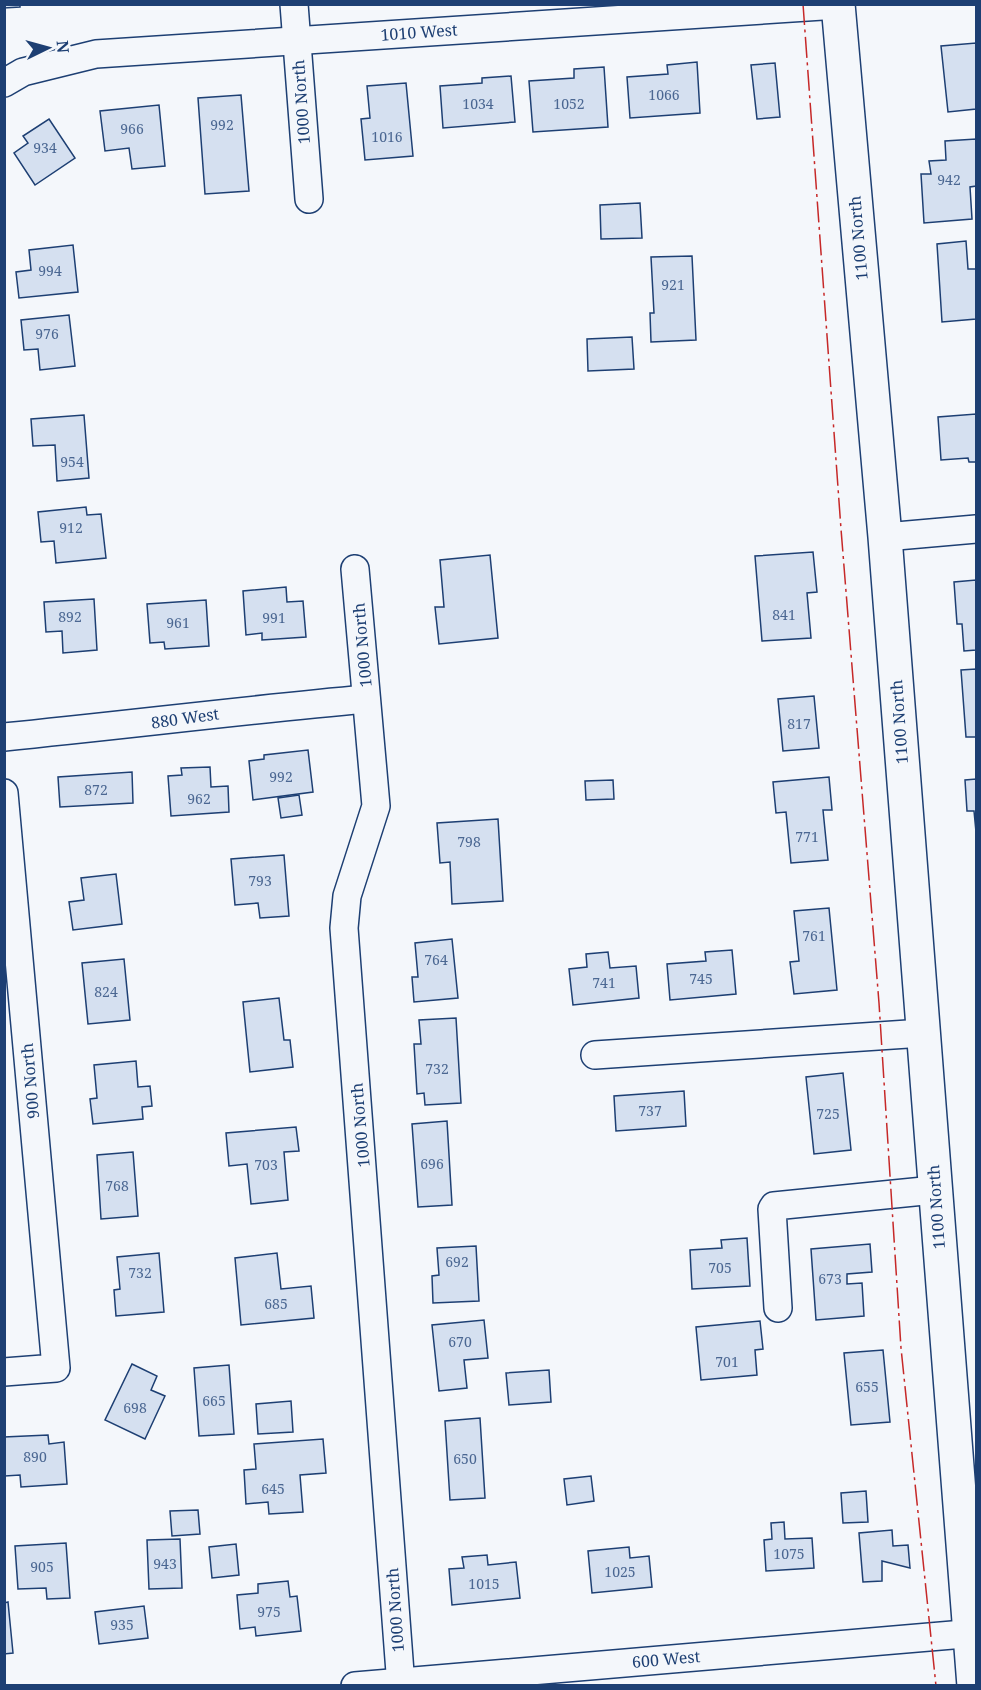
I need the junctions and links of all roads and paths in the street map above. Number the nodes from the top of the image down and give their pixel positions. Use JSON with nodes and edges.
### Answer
{"nodes":[{"id":1,"x":294,"y":4,"type":"edge"},
{"id":2,"x":838,"y":5,"type":"edge"},
{"id":3,"x":296,"y":40,"type":"junction"},
{"id":4,"x":4,"y":83,"type":"edge"},
{"id":5,"x":309,"y":199,"type":"dead end"},
{"id":6,"x":976,"y":529,"type":"edge"},
{"id":7,"x":885,"y":537,"type":"junction"},
{"id":8,"x":355,"y":569,"type":"dead end"},
{"id":9,"x":366,"y":699,"type":"junction"},
{"id":10,"x":4,"y":737,"type":"edge"},
{"id":11,"x":4,"y":793,"type":"edge"},
{"id":12,"x":923,"y":1033,"type":"junction"},
{"id":13,"x":596,"y":1055,"type":"dead end"},
{"id":14,"x":934,"y":1190,"type":"junction"},
{"id":15,"x":778,"y":1308,"type":"dead end"},
{"id":16,"x":4,"y":1372,"type":"edge"},
{"id":17,"x":973,"y":1633,"type":"edge"},
{"id":18,"x":401,"y":1684,"type":"edge"},
{"id":19,"x":355,"y":1686,"type":"edge"},
{"id":20,"x":974,"y":1686,"type":"edge"}],
"edges":[{"from":1,"to":3,"type":"street","name":"1000 North"},
{"from":2,"to":3,"type":"street","name":"1010 West"},
{"from":2,"to":7,"type":"main road","name":"1100 North"},
{"from":3,"to":4,"type":"street","name":"1010 West"},
{"from":3,"to":5,"type":"street","name":"1000 North"},
{"from":6,"to":7,"type":"street"},
{"from":7,"to":12,"type":"main road","name":"1100 North"},
{"from":8,"to":9,"type":"street","name":"1000 North"},
{"from":9,"to":10,"type":"street","name":"880 West"},
{"from":9,"to":18,"type":"street","name":"1000 North"},
{"from":11,"to":16,"type":"street","name":"900 North"},
{"from":12,"to":13,"type":"street"},
{"from":12,"to":14,"type":"main road","name":"1100 North"},
{"from":14,"to":15,"type":"street"},
{"from":14,"to":17,"type":"main road","name":"1100 North"},
{"from":17,"to":18,"type":"street","name":"600 West"},
{"from":17,"to":20,"type":"main road"},
{"from":18,"to":19,"type":"street","name":"600 West"}]}
